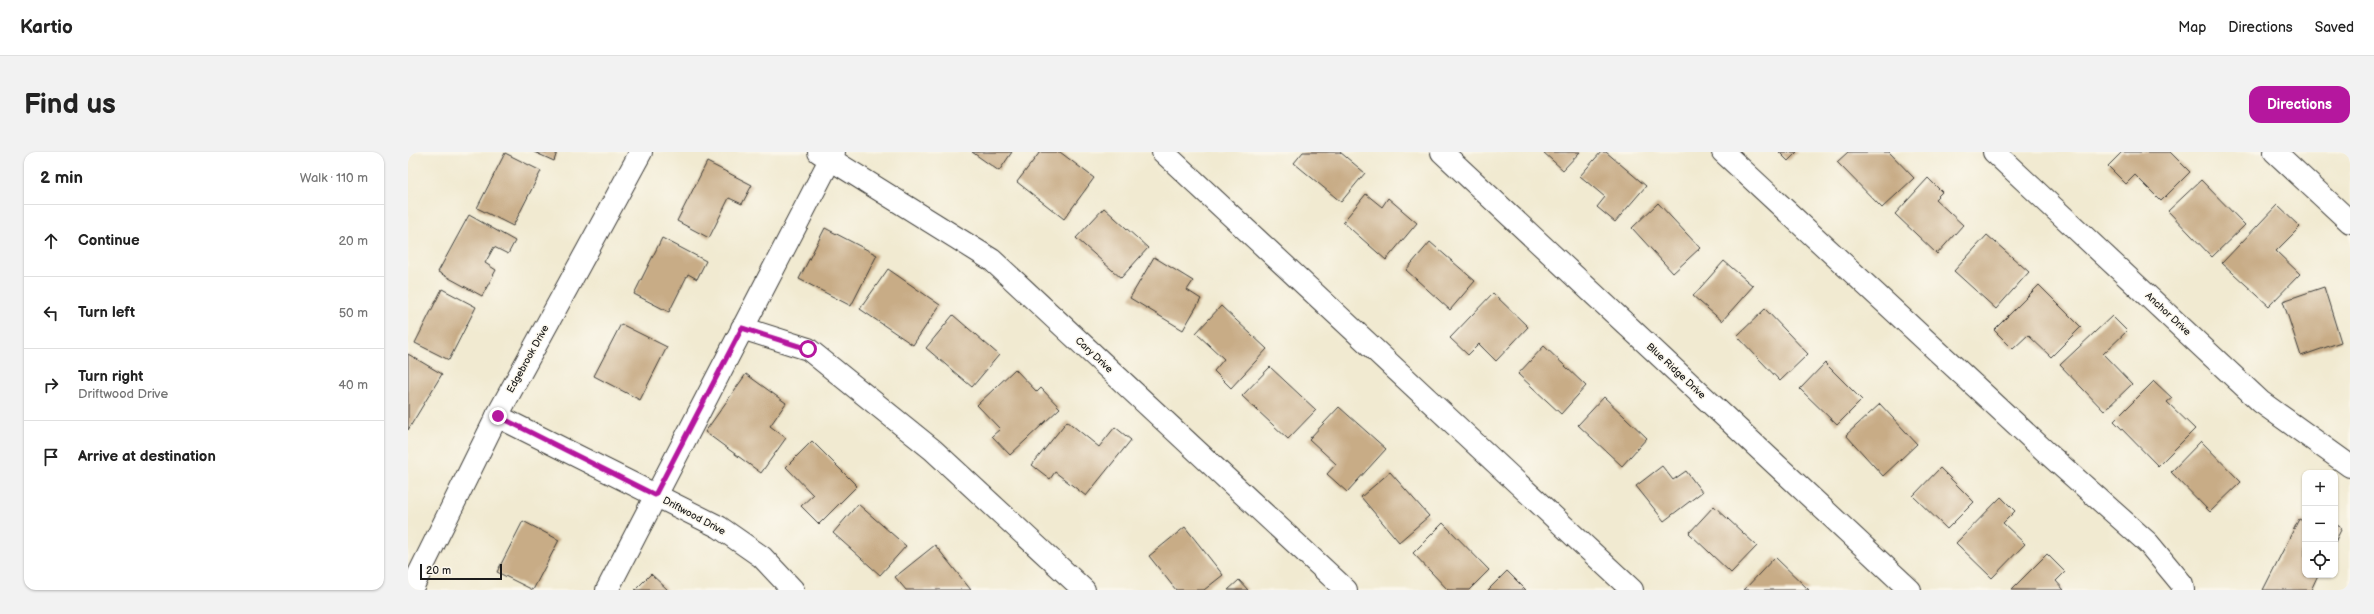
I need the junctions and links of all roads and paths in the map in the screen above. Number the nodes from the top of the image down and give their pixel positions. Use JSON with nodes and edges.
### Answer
{"nodes":[{"id":1,"x":641,"y":152,"type":"edge"},
{"id":2,"x":1163,"y":152,"type":"edge"},
{"id":3,"x":1442,"y":152,"type":"edge"},
{"id":4,"x":1724,"y":152,"type":"edge"},
{"id":5,"x":1994,"y":152,"type":"edge"},
{"id":6,"x":2276,"y":152,"type":"edge"},
{"id":7,"x":828,"y":154,"type":"edge"},
{"id":8,"x":2350,"y":222,"type":"edge"},
{"id":9,"x":742,"y":328,"type":"junction"},
{"id":10,"x":498,"y":416,"type":"junction"},
{"id":11,"x":2350,"y":466,"type":"edge"},
{"id":12,"x":655,"y":495,"type":"junction"},
{"id":13,"x":411,"y":590,"type":"edge"},
{"id":14,"x":607,"y":590,"type":"edge"},
{"id":15,"x":793,"y":590,"type":"edge"},
{"id":16,"x":1084,"y":590,"type":"edge"},
{"id":17,"x":1346,"y":590,"type":"edge"},
{"id":18,"x":1632,"y":590,"type":"edge"},
{"id":19,"x":1910,"y":590,"type":"edge"},
{"id":20,"x":2182,"y":590,"type":"edge"}],
"edges":[{"from":1,"to":10,"type":"street","name":"Edgebrook Drive"},
{"from":2,"to":18,"type":"street"},
{"from":3,"to":19,"type":"street","name":"Blue Ridge Drive"},
{"from":4,"to":20,"type":"street"},
{"from":5,"to":11,"type":"street","name":"Anchor Drive"},
{"from":6,"to":8,"type":"street"},
{"from":7,"to":9,"type":"street"},
{"from":7,"to":17,"type":"street","name":"Cary Drive"},
{"from":9,"to":12,"type":"street"},
{"from":9,"to":16,"type":"street"},
{"from":10,"to":12,"type":"street","name":"Driftwood Drive"},
{"from":10,"to":13,"type":"street","name":"Edgebrook Drive"},
{"from":12,"to":14,"type":"street"},
{"from":12,"to":15,"type":"street","name":"Driftwood Drive"}]}
